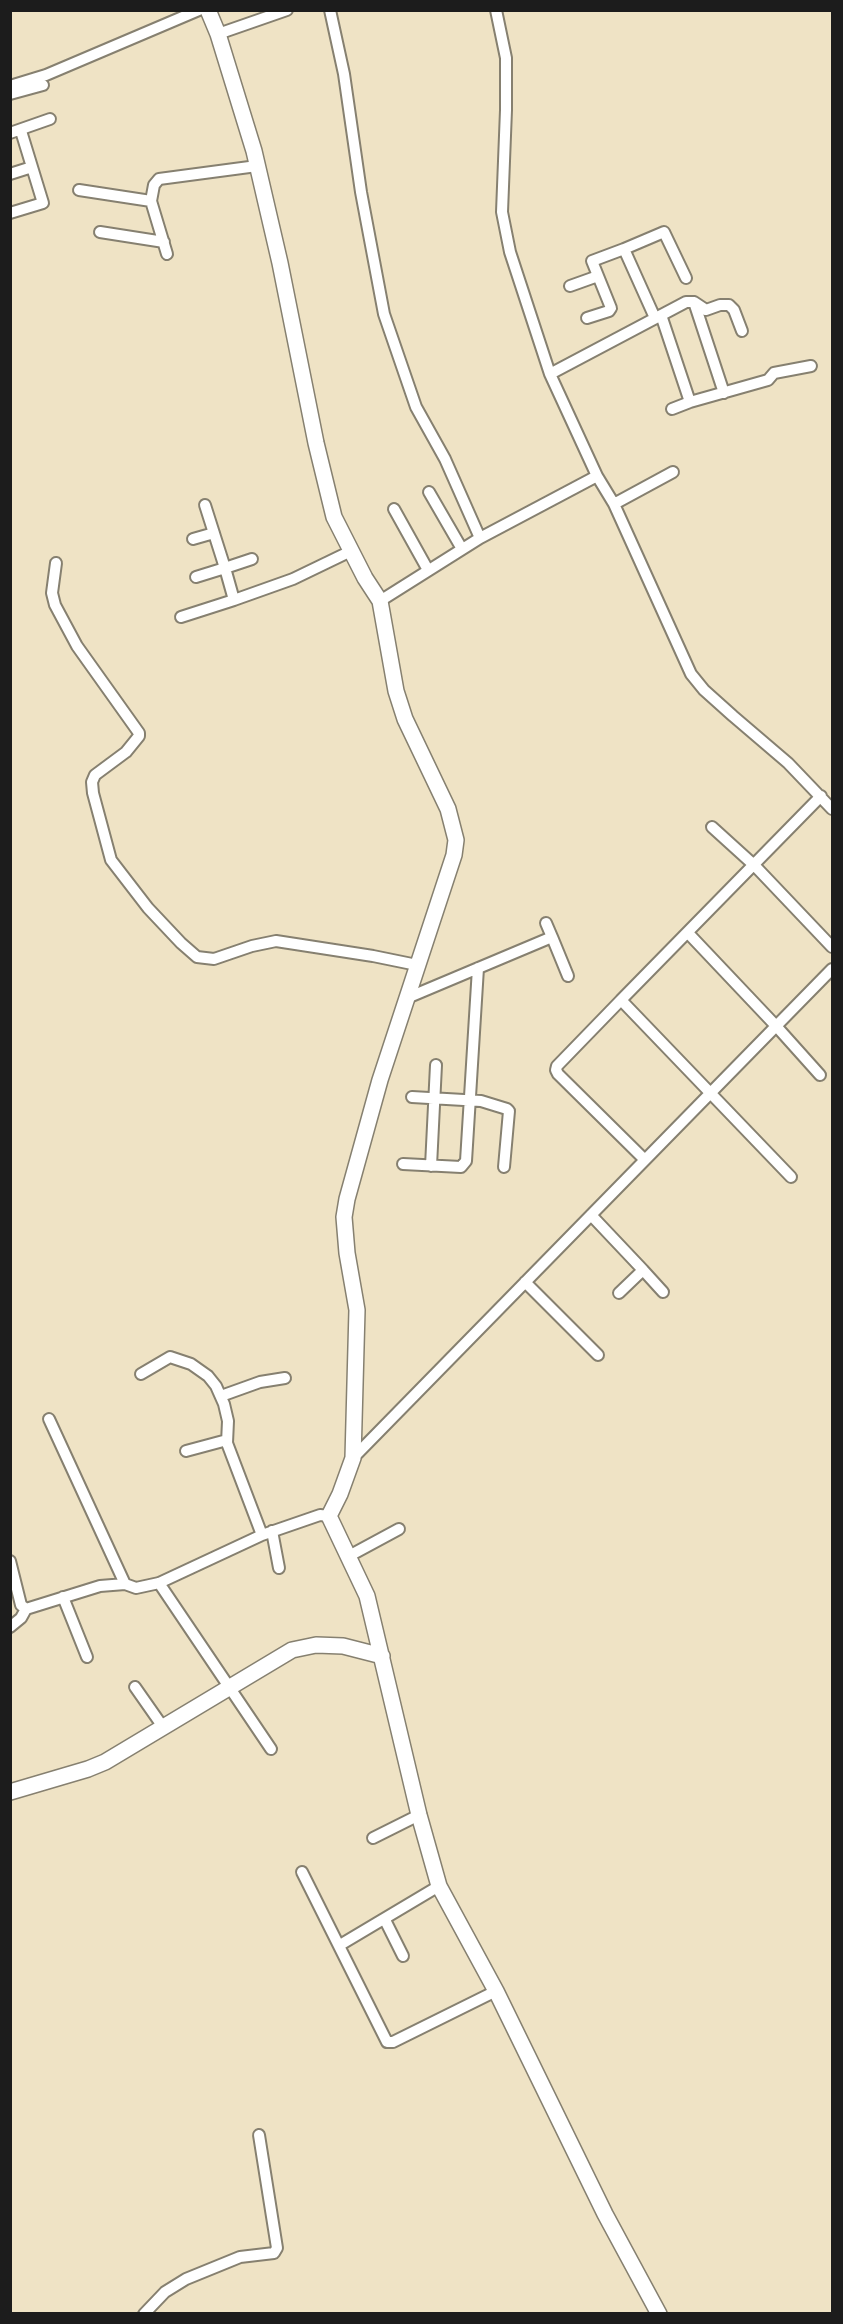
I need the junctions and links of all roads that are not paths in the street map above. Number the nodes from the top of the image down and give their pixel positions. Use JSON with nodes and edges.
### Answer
{"nodes":[{"id":1,"x":199,"y":10,"type":"edge"},
{"id":2,"x":208,"y":10,"type":"edge"},
{"id":3,"x":287,"y":10,"type":"edge"},
{"id":4,"x":330,"y":10,"type":"edge"},
{"id":5,"x":496,"y":10,"type":"edge"},
{"id":6,"x":218,"y":34,"type":"junction"},
{"id":7,"x":42,"y":85,"type":"dead end"},
{"id":8,"x":10,"y":86,"type":"edge"},
{"id":9,"x":10,"y":94,"type":"edge"},
{"id":10,"x":50,"y":119,"type":"dead end"},
{"id":11,"x":16,"y":132,"type":"edge"},
{"id":12,"x":257,"y":166,"type":"junction"},
{"id":13,"x":32,"y":167,"type":"junction"},
{"id":14,"x":10,"y":174,"type":"edge"},
{"id":15,"x":80,"y":190,"type":"dead end"},
{"id":16,"x":151,"y":201,"type":"junction"},
{"id":17,"x":10,"y":213,"type":"edge"},
{"id":18,"x":100,"y":232,"type":"dead end"},
{"id":19,"x":164,"y":242,"type":"junction"},
{"id":20,"x":624,"y":249,"type":"junction"},
{"id":21,"x":167,"y":254,"type":"dead end"},
{"id":22,"x":598,"y":276,"type":"junction"},
{"id":23,"x":686,"y":278,"type":"dead end"},
{"id":24,"x":570,"y":286,"type":"dead end"},
{"id":25,"x":694,"y":302,"type":"junction"},
{"id":26,"x":658,"y":316,"type":"junction"},
{"id":27,"x":587,"y":318,"type":"dead end"},
{"id":28,"x":742,"y":331,"type":"dead end"},
{"id":29,"x":811,"y":366,"type":"dead end"},
{"id":30,"x":550,"y":374,"type":"junction"},
{"id":31,"x":724,"y":393,"type":"junction"},
{"id":32,"x":690,"y":402,"type":"junction"},
{"id":33,"x":672,"y":409,"type":"dead end"},
{"id":34,"x":673,"y":472,"type":"dead end"},
{"id":35,"x":597,"y":476,"type":"junction"},
{"id":36,"x":429,"y":492,"type":"dead end"},
{"id":37,"x":614,"y":504,"type":"junction"},
{"id":38,"x":205,"y":505,"type":"dead end"},
{"id":39,"x":394,"y":509,"type":"dead end"},
{"id":40,"x":214,"y":533,"type":"junction"},
{"id":41,"x":480,"y":538,"type":"junction"},
{"id":42,"x":193,"y":539,"type":"dead end"},
{"id":43,"x":462,"y":549,"type":"junction"},
{"id":44,"x":351,"y":551,"type":"junction"},
{"id":45,"x":252,"y":559,"type":"dead end"},
{"id":46,"x":56,"y":563,"type":"dead end"},
{"id":47,"x":225,"y":568,"type":"junction"},
{"id":48,"x":428,"y":570,"type":"junction"},
{"id":49,"x":196,"y":577,"type":"dead end"},
{"id":50,"x":234,"y":600,"type":"junction"},
{"id":51,"x":380,"y":601,"type":"junction"},
{"id":52,"x":181,"y":617,"type":"dead end"},
{"id":53,"x":821,"y":796,"type":"junction"},
{"id":54,"x":832,"y":809,"type":"edge"},
{"id":55,"x":712,"y":827,"type":"dead end"},
{"id":56,"x":755,"y":866,"type":"junction"},
{"id":57,"x":546,"y":923,"type":"dead end"},
{"id":58,"x":688,"y":933,"type":"junction"},
{"id":59,"x":552,"y":937,"type":"junction"},
{"id":60,"x":832,"y":947,"type":"edge"},
{"id":61,"x":417,"y":965,"type":"junction"},
{"id":62,"x":478,"y":968,"type":"junction"},
{"id":63,"x":832,"y":969,"type":"edge"},
{"id":64,"x":568,"y":976,"type":"dead end"},
{"id":65,"x":407,"y":998,"type":"junction"},
{"id":66,"x":621,"y":1000,"type":"junction"},
{"id":67,"x":777,"y":1027,"type":"junction"},
{"id":68,"x":436,"y":1065,"type":"dead end"},
{"id":69,"x":820,"y":1075,"type":"dead end"},
{"id":70,"x":711,"y":1095,"type":"junction"},
{"id":71,"x":412,"y":1097,"type":"dead end"},
{"id":72,"x":435,"y":1098,"type":"junction"},
{"id":73,"x":470,"y":1100,"type":"junction"},
{"id":74,"x":645,"y":1160,"type":"junction"},
{"id":75,"x":404,"y":1164,"type":"dead end"},
{"id":76,"x":431,"y":1166,"type":"junction"},
{"id":77,"x":504,"y":1167,"type":"dead end"},
{"id":78,"x":791,"y":1177,"type":"dead end"},
{"id":79,"x":591,"y":1215,"type":"junction"},
{"id":80,"x":643,"y":1270,"type":"junction"},
{"id":81,"x":525,"y":1282,"type":"junction"},
{"id":82,"x":663,"y":1292,"type":"dead end"},
{"id":83,"x":619,"y":1293,"type":"dead end"},
{"id":84,"x":598,"y":1355,"type":"dead end"},
{"id":85,"x":141,"y":1374,"type":"dead end"},
{"id":86,"x":285,"y":1378,"type":"dead end"},
{"id":87,"x":221,"y":1396,"type":"junction"},
{"id":88,"x":49,"y":1419,"type":"dead end"},
{"id":89,"x":227,"y":1440,"type":"junction"},
{"id":90,"x":186,"y":1450,"type":"dead end"},
{"id":91,"x":353,"y":1458,"type":"junction"},
{"id":92,"x":329,"y":1516,"type":"junction"},
{"id":93,"x":399,"y":1529,"type":"dead end"},
{"id":94,"x":267,"y":1533,"type":"junction"},
{"id":95,"x":349,"y":1556,"type":"junction"},
{"id":96,"x":10,"y":1561,"type":"edge"},
{"id":97,"x":279,"y":1568,"type":"dead end"},
{"id":98,"x":159,"y":1583,"type":"junction"},
{"id":99,"x":125,"y":1584,"type":"junction"},
{"id":100,"x":63,"y":1598,"type":"junction"},
{"id":101,"x":26,"y":1609,"type":"junction"},
{"id":102,"x":10,"y":1627,"type":"edge"},
{"id":103,"x":382,"y":1656,"type":"junction"},
{"id":104,"x":87,"y":1657,"type":"dead end"},
{"id":105,"x":135,"y":1687,"type":"dead end"},
{"id":106,"x":229,"y":1687,"type":"junction"},
{"id":107,"x":163,"y":1727,"type":"junction"},
{"id":108,"x":271,"y":1749,"type":"dead end"},
{"id":109,"x":10,"y":1792,"type":"edge"},
{"id":110,"x":419,"y":1815,"type":"junction"},
{"id":111,"x":373,"y":1838,"type":"dead end"},
{"id":112,"x":302,"y":1872,"type":"dead end"},
{"id":113,"x":439,"y":1886,"type":"junction"},
{"id":114,"x":385,"y":1920,"type":"junction"},
{"id":115,"x":340,"y":1945,"type":"junction"},
{"id":116,"x":403,"y":1956,"type":"dead end"},
{"id":117,"x":496,"y":1991,"type":"junction"},
{"id":118,"x":259,"y":2135,"type":"dead end"},
{"id":119,"x":144,"y":2313,"type":"edge"},
{"id":120,"x":659,"y":2313,"type":"edge"}],
"edges":[{"from":1,"to":8,"type":"street"},
{"from":2,"to":6,"type":"street"},
{"from":3,"to":6,"type":"street"},
{"from":4,"to":41,"type":"street"},
{"from":5,"to":30,"type":"street"},
{"from":6,"to":12,"type":"street"},
{"from":7,"to":9,"type":"street"},
{"from":10,"to":11,"type":"street"},
{"from":11,"to":13,"type":"street"},
{"from":12,"to":16,"type":"street"},
{"from":12,"to":44,"type":"street"},
{"from":13,"to":14,"type":"street"},
{"from":13,"to":17,"type":"street"},
{"from":15,"to":16,"type":"street"},
{"from":16,"to":19,"type":"street"},
{"from":18,"to":19,"type":"street"},
{"from":19,"to":21,"type":"street"},
{"from":20,"to":22,"type":"street"},
{"from":20,"to":23,"type":"street"},
{"from":20,"to":26,"type":"street"},
{"from":22,"to":24,"type":"street"},
{"from":22,"to":27,"type":"street"},
{"from":25,"to":26,"type":"street"},
{"from":25,"to":28,"type":"street"},
{"from":25,"to":31,"type":"street"},
{"from":26,"to":30,"type":"street"},
{"from":26,"to":32,"type":"street"},
{"from":29,"to":31,"type":"street"},
{"from":30,"to":35,"type":"street"},
{"from":31,"to":32,"type":"street"},
{"from":32,"to":33,"type":"street"},
{"from":34,"to":37,"type":"street"},
{"from":35,"to":37,"type":"street"},
{"from":35,"to":41,"type":"street"},
{"from":36,"to":43,"type":"street"},
{"from":37,"to":53,"type":"street"},
{"from":38,"to":40,"type":"street"},
{"from":39,"to":48,"type":"street"},
{"from":40,"to":42,"type":"street"},
{"from":40,"to":47,"type":"street"},
{"from":41,"to":43,"type":"street"},
{"from":43,"to":48,"type":"street"},
{"from":44,"to":50,"type":"street"},
{"from":44,"to":51,"type":"street"},
{"from":45,"to":47,"type":"street"},
{"from":46,"to":61,"type":"street"},
{"from":47,"to":49,"type":"street"},
{"from":47,"to":50,"type":"street"},
{"from":48,"to":51,"type":"street"},
{"from":50,"to":52,"type":"street"},
{"from":51,"to":61,"type":"street"},
{"from":53,"to":54,"type":"street"},
{"from":53,"to":56,"type":"street"},
{"from":55,"to":56,"type":"street"},
{"from":56,"to":58,"type":"street"},
{"from":56,"to":60,"type":"street"},
{"from":57,"to":59,"type":"street"},
{"from":58,"to":66,"type":"street"},
{"from":58,"to":67,"type":"street"},
{"from":59,"to":62,"type":"street"},
{"from":59,"to":64,"type":"street"},
{"from":61,"to":65,"type":"street"},
{"from":62,"to":65,"type":"street"},
{"from":62,"to":73,"type":"street"},
{"from":63,"to":67,"type":"street"},
{"from":65,"to":91,"type":"street"},
{"from":66,"to":70,"type":"street"},
{"from":66,"to":74,"type":"street"},
{"from":67,"to":69,"type":"street"},
{"from":67,"to":70,"type":"street"},
{"from":68,"to":72,"type":"street"},
{"from":70,"to":74,"type":"street"},
{"from":70,"to":78,"type":"street"},
{"from":71,"to":72,"type":"street"},
{"from":72,"to":73,"type":"street"},
{"from":72,"to":76,"type":"street"},
{"from":73,"to":76,"type":"street"},
{"from":73,"to":77,"type":"street"},
{"from":74,"to":79,"type":"street"},
{"from":75,"to":76,"type":"street"},
{"from":79,"to":80,"type":"street"},
{"from":79,"to":81,"type":"street"},
{"from":80,"to":82,"type":"street"},
{"from":80,"to":83,"type":"street"},
{"from":81,"to":84,"type":"street"},
{"from":81,"to":91,"type":"street"},
{"from":85,"to":87,"type":"street"},
{"from":86,"to":87,"type":"street"},
{"from":87,"to":89,"type":"street"},
{"from":88,"to":99,"type":"street"},
{"from":89,"to":90,"type":"street"},
{"from":89,"to":94,"type":"street"},
{"from":91,"to":92,"type":"street"},
{"from":92,"to":94,"type":"street"},
{"from":92,"to":95,"type":"street"},
{"from":93,"to":95,"type":"street"},
{"from":94,"to":97,"type":"street"},
{"from":94,"to":98,"type":"street"},
{"from":95,"to":103,"type":"street"},
{"from":96,"to":101,"type":"street"},
{"from":98,"to":99,"type":"street"},
{"from":98,"to":106,"type":"street"},
{"from":99,"to":100,"type":"street"},
{"from":100,"to":101,"type":"street"},
{"from":100,"to":104,"type":"street"},
{"from":101,"to":102,"type":"street"},
{"from":103,"to":106,"type":"street"},
{"from":103,"to":110,"type":"street"},
{"from":105,"to":107,"type":"street"},
{"from":106,"to":107,"type":"street"},
{"from":106,"to":108,"type":"street"},
{"from":107,"to":109,"type":"street"},
{"from":110,"to":111,"type":"street"},
{"from":110,"to":113,"type":"street"},
{"from":112,"to":115,"type":"street"},
{"from":113,"to":114,"type":"street"},
{"from":113,"to":117,"type":"street"},
{"from":114,"to":115,"type":"street"},
{"from":114,"to":116,"type":"street"},
{"from":115,"to":117,"type":"street"},
{"from":117,"to":120,"type":"street"},
{"from":118,"to":119,"type":"street"}]}
